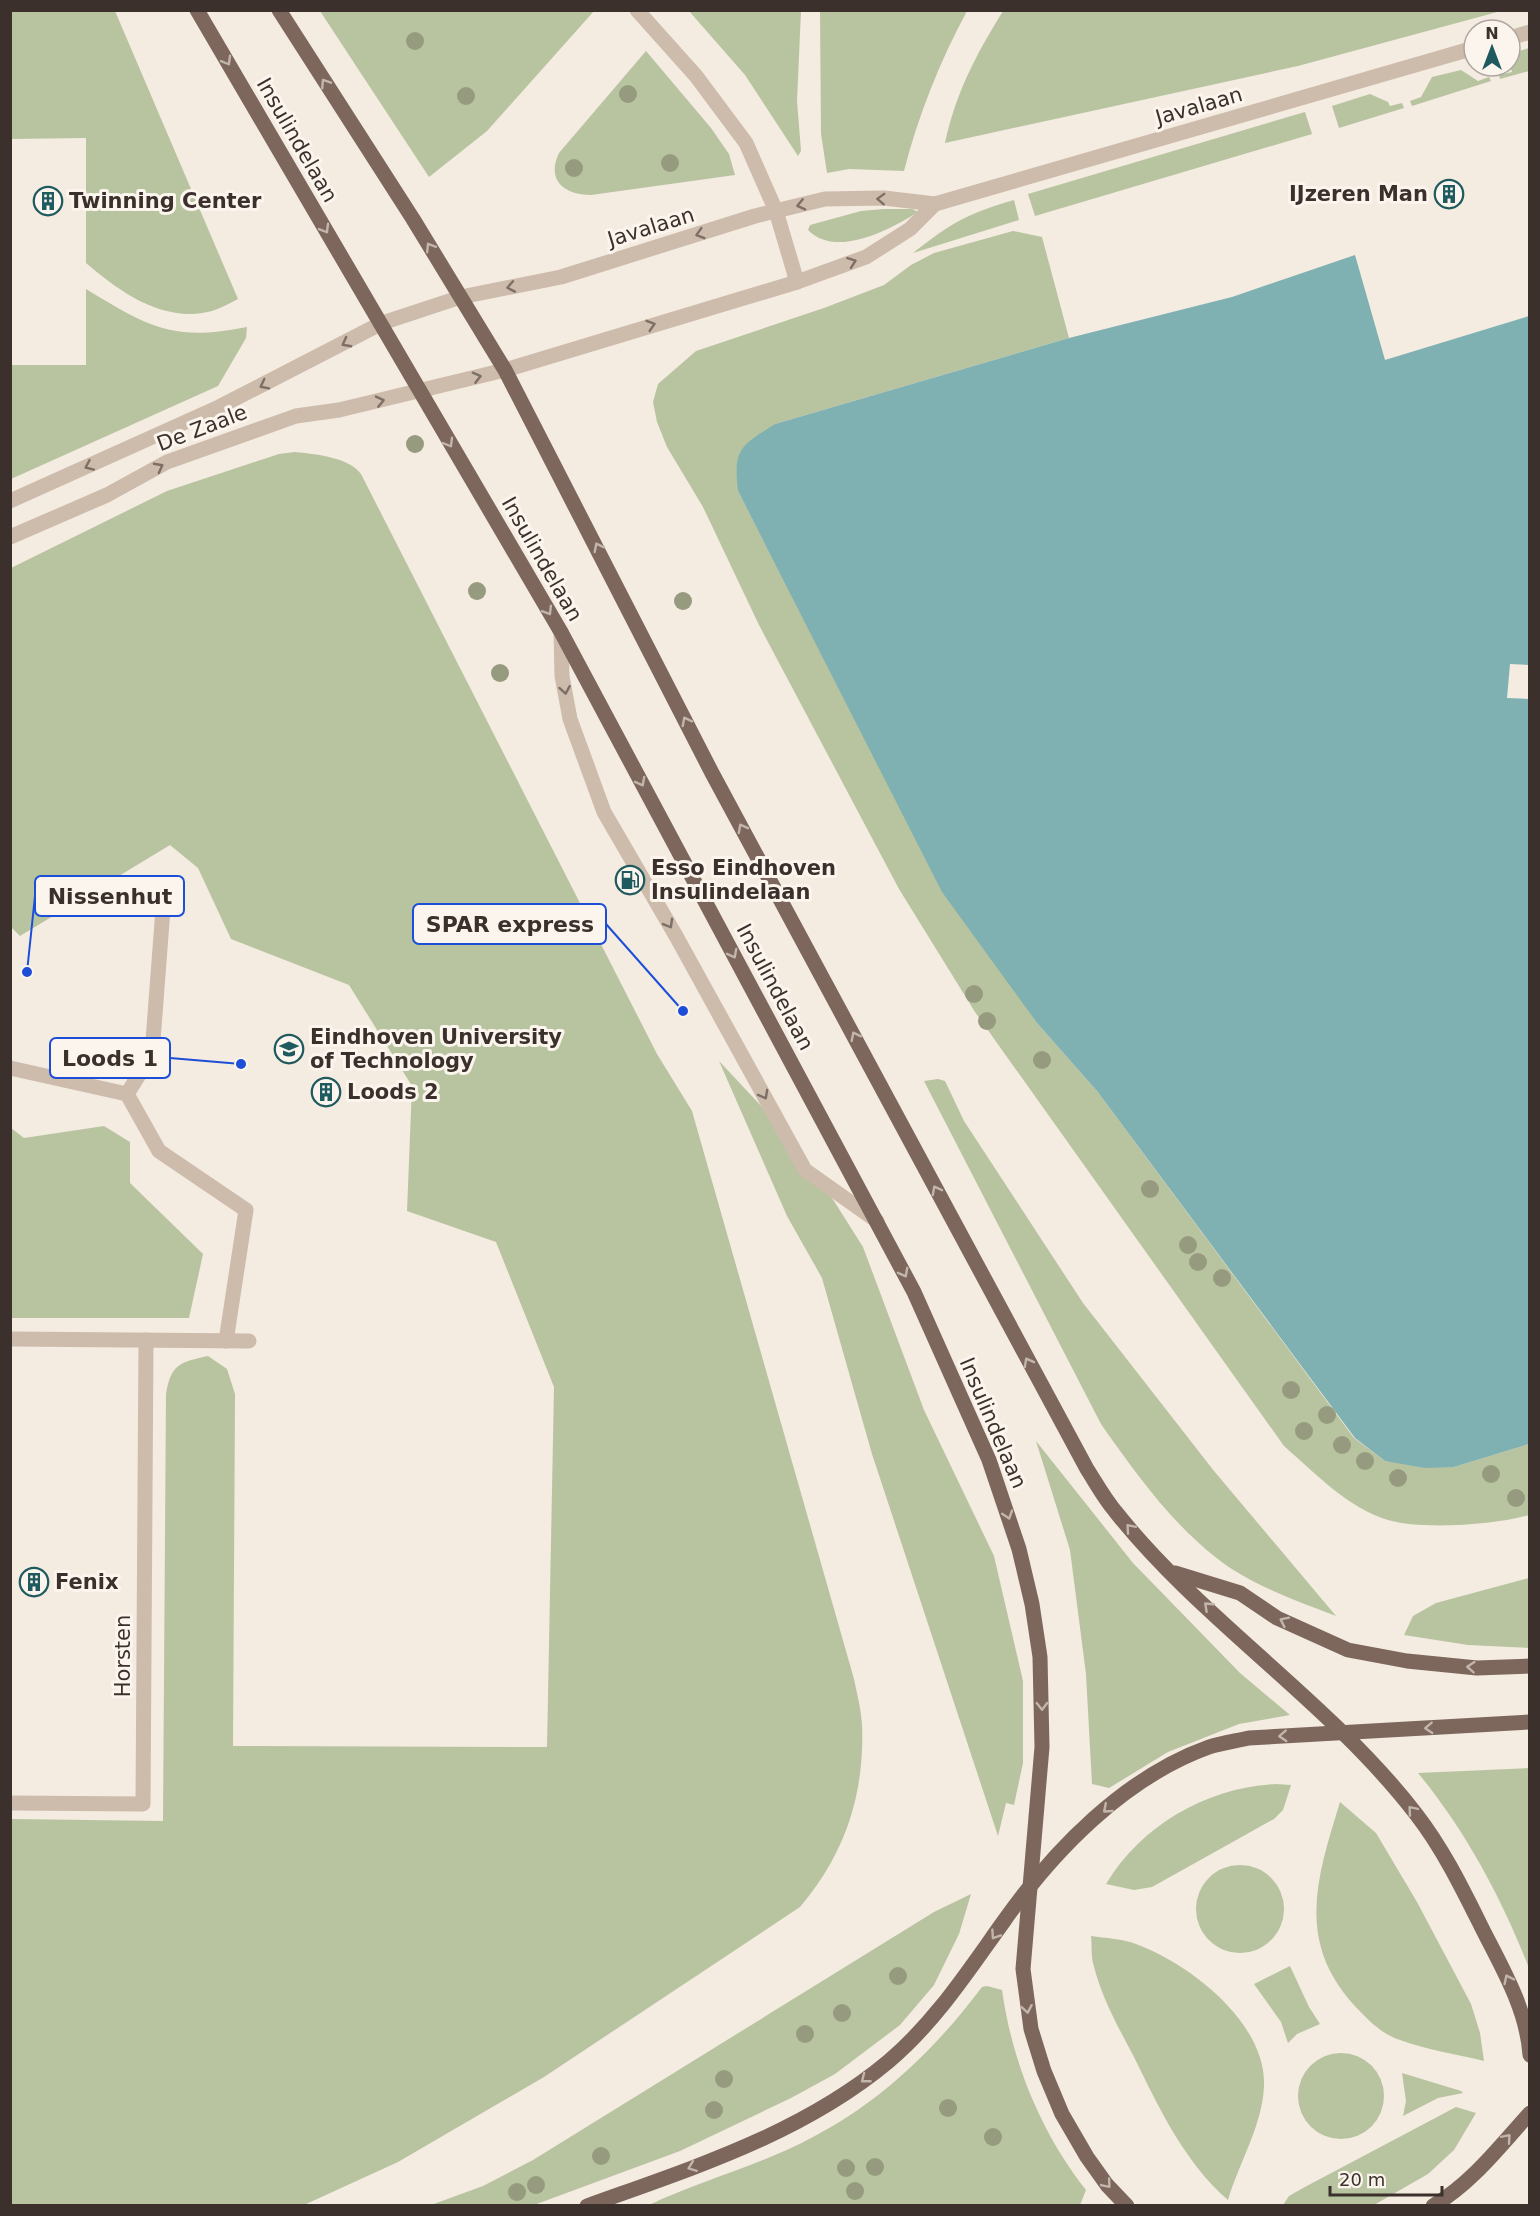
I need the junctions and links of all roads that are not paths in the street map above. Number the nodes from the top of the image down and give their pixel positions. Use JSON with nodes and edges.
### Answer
{"nodes":[{"id":1,"x":197,"y":10,"type":"edge"},
{"id":2,"x":279,"y":10,"type":"edge"},
{"id":3,"x":637,"y":10,"type":"edge"},
{"id":4,"x":1462,"y":51,"type":"edge"},
{"id":5,"x":935,"y":204,"type":"junction"},
{"id":6,"x":776,"y":211,"type":"junction"},
{"id":7,"x":796,"y":282,"type":"junction"},
{"id":8,"x":461,"y":297,"type":"junction"},
{"id":9,"x":382,"y":323,"type":"junction"},
{"id":10,"x":505,"y":370,"type":"junction"},
{"id":11,"x":420,"y":392,"type":"junction"},
{"id":12,"x":10,"y":501,"type":"edge"},
{"id":13,"x":10,"y":537,"type":"edge"},
{"id":14,"x":561,"y":632,"type":"junction"},
{"id":15,"x":163,"y":909,"type":"dead end"},
{"id":16,"x":10,"y":1068,"type":"edge"},
{"id":17,"x":128,"y":1094,"type":"junction"},
{"id":18,"x":877,"y":1221,"type":"junction"},
{"id":19,"x":10,"y":1340,"type":"edge"},
{"id":20,"x":146,"y":1340,"type":"junction"},
{"id":21,"x":226,"y":1341,"type":"junction"},
{"id":22,"x":249,"y":1341,"type":"dead end"},
{"id":23,"x":1170,"y":1571,"type":"junction"},
{"id":24,"x":1530,"y":1666,"type":"edge"},
{"id":25,"x":1530,"y":1722,"type":"edge"},
{"id":26,"x":1341,"y":1733,"type":"junction"},
{"id":27,"x":10,"y":1803,"type":"edge"},
{"id":28,"x":1030,"y":1888,"type":"junction"},
{"id":29,"x":1530,"y":2055,"type":"edge"},
{"id":30,"x":1530,"y":2113,"type":"edge"},
{"id":31,"x":587,"y":2205,"type":"edge"},
{"id":32,"x":1127,"y":2205,"type":"edge"},
{"id":33,"x":1433,"y":2205,"type":"edge"}],
"edges":[{"from":1,"to":9,"type":"main road","name":"Insulindelaan","one_way":true},
{"from":8,"to":2,"type":"main road","one_way":true},
{"from":3,"to":6,"type":"street"},
{"from":4,"to":5,"type":"street","name":"Javalaan"},
{"from":5,"to":6,"type":"street","name":"Javalaan","one_way":true},
{"from":7,"to":5,"type":"street","name":"Javalaan","one_way":true},
{"from":6,"to":7,"type":"street"},
{"from":6,"to":8,"type":"street","name":"Javalaan","one_way":true},
{"from":10,"to":7,"type":"street","name":"Javalaan","one_way":true},
{"from":8,"to":9,"type":"street","name":"Javalaan"},
{"from":8,"to":10,"type":"main road"},
{"from":9,"to":11,"type":"main road","name":"Insulindelaan"},
{"from":9,"to":12,"type":"street","name":"De Zaale","one_way":true},
{"from":11,"to":10,"type":"street","name":"Javalaan","one_way":true},
{"from":23,"to":10,"type":"main road","one_way":true},
{"from":13,"to":11,"type":"street","name":"De Zaale","one_way":true},
{"from":11,"to":14,"type":"main road","name":"Insulindelaan","one_way":true},
{"from":14,"to":18,"type":"main road","name":"Insulindelaan","one_way":true},
{"from":14,"to":18,"type":"street","one_way":true},
{"from":15,"to":17,"type":"street"},
{"from":16,"to":17,"type":"street"},
{"from":17,"to":21,"type":"street"},
{"from":18,"to":28,"type":"main road","name":"Insulindelaan","one_way":true},
{"from":19,"to":20,"type":"street"},
{"from":20,"to":21,"type":"street"},
{"from":20,"to":27,"type":"street","name":"Horsten"},
{"from":21,"to":22,"type":"street"},
{"from":24,"to":23,"type":"main road","one_way":true},
{"from":26,"to":23,"type":"main road","one_way":true},
{"from":25,"to":26,"type":"main road","one_way":true},
{"from":26,"to":28,"type":"main road","one_way":true},
{"from":29,"to":26,"type":"main road","one_way":true},
{"from":28,"to":31,"type":"main road","one_way":true},
{"from":28,"to":32,"type":"main road","name":"Insulindelaan","one_way":true},
{"from":33,"to":30,"type":"main road","one_way":true}]}
